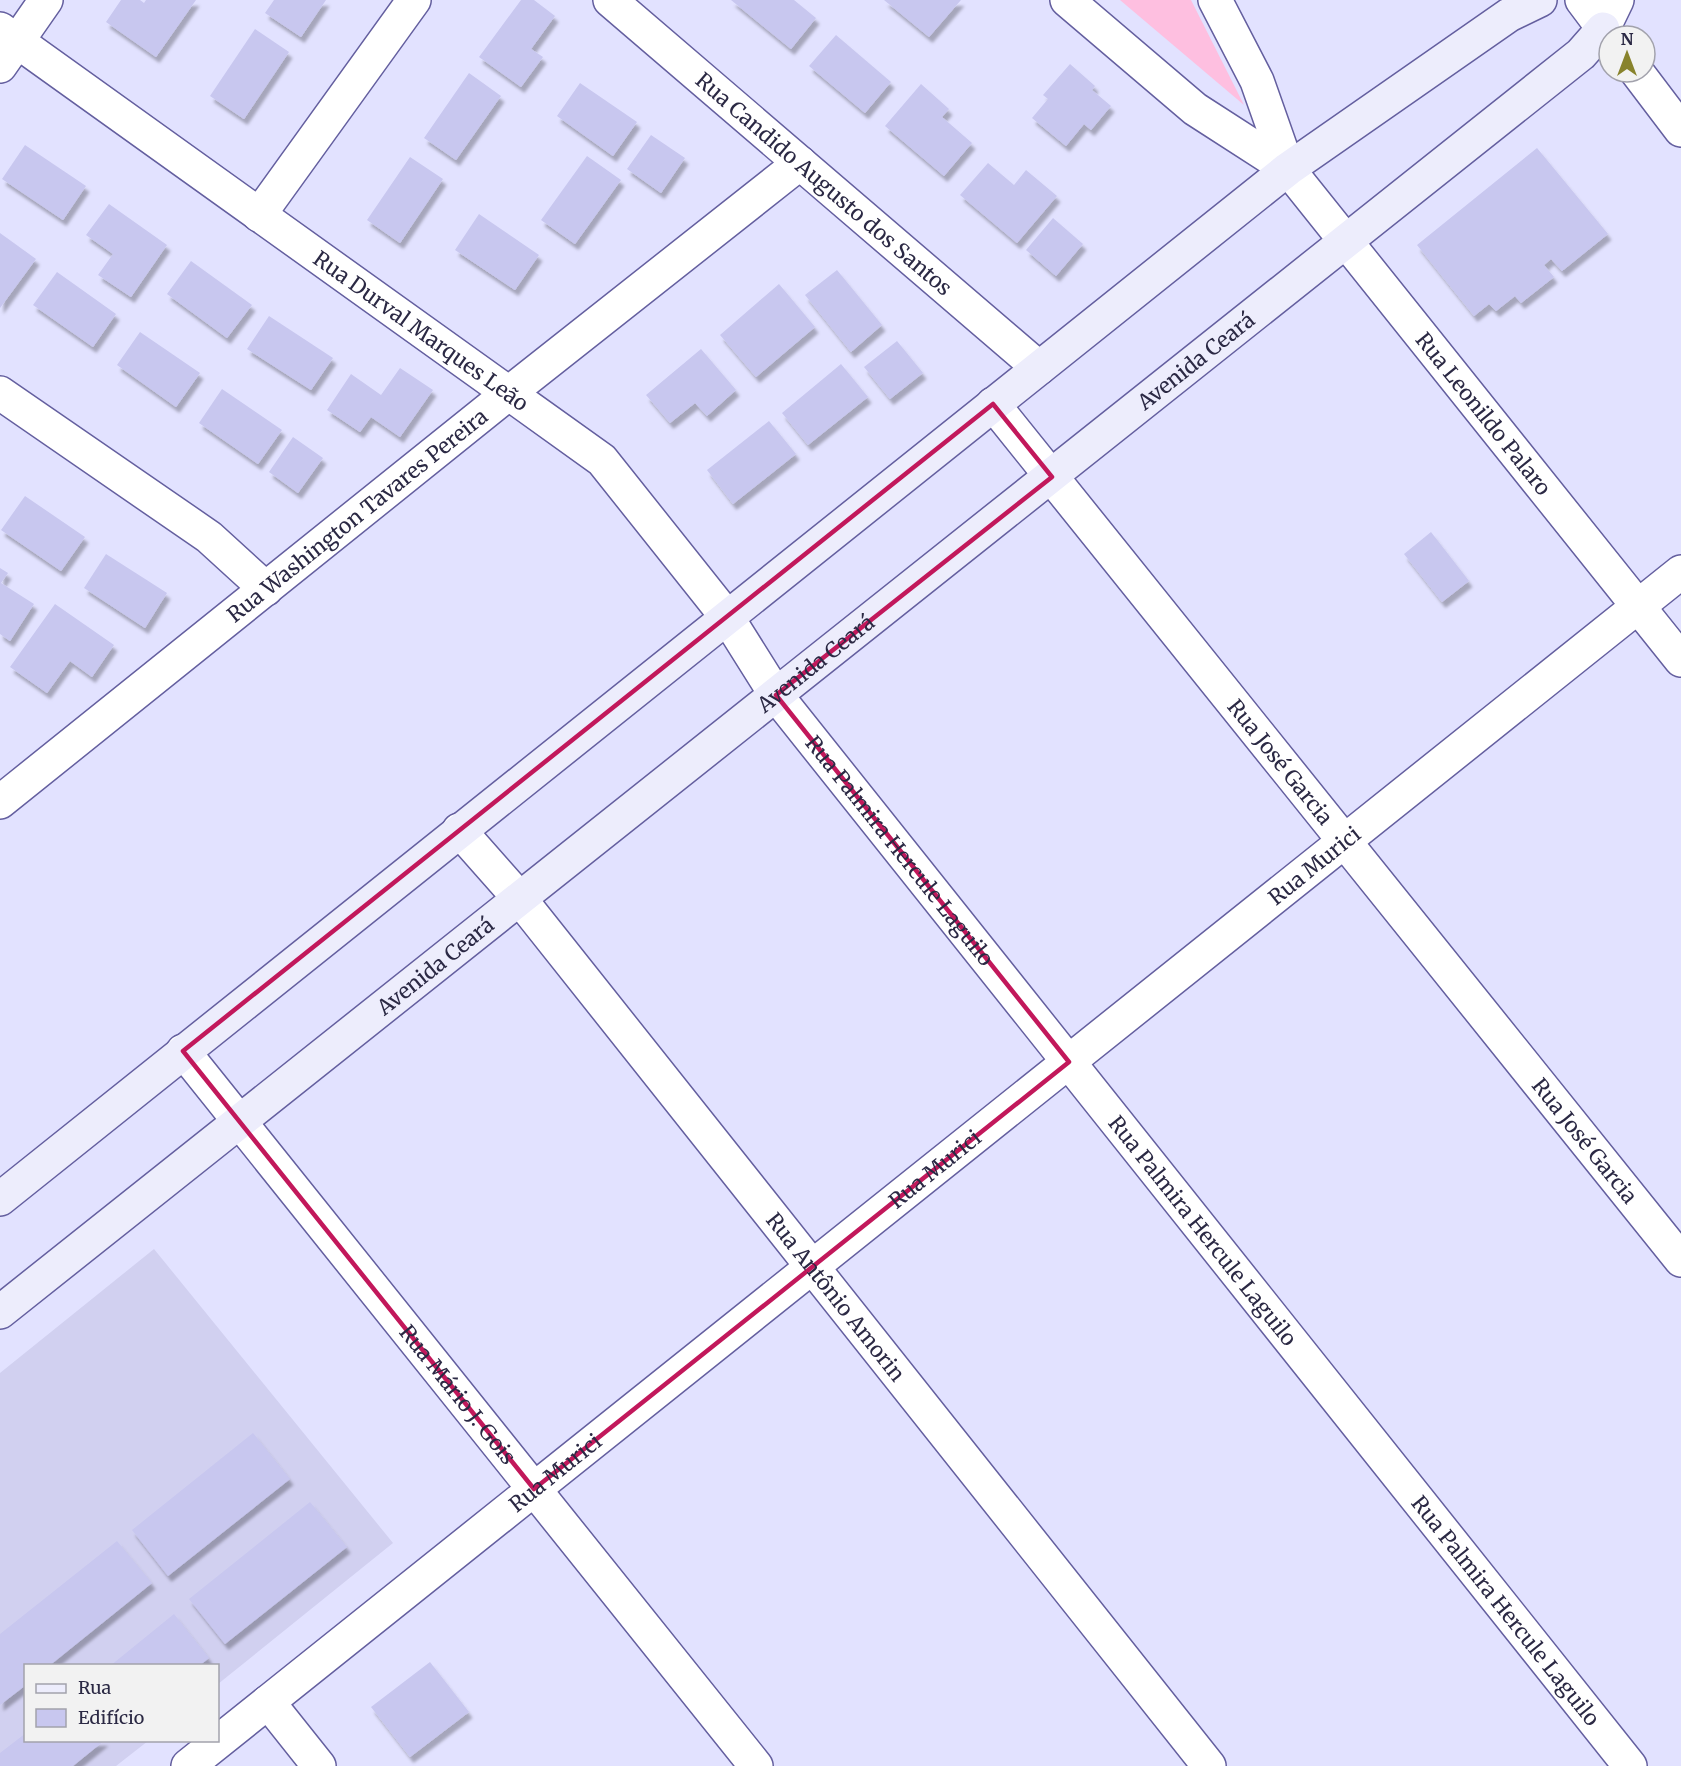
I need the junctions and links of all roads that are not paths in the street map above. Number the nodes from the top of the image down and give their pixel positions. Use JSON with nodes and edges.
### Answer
{"nodes":[{"id":1,"x":46,"y":0,"type":"edge"},
{"id":2,"x":414,"y":0,"type":"edge"},
{"id":3,"x":610,"y":0,"type":"edge"},
{"id":4,"x":1067,"y":0,"type":"edge"},
{"id":5,"x":1215,"y":0,"type":"edge"},
{"id":6,"x":1540,"y":0,"type":"edge"},
{"id":7,"x":1582,"y":0,"type":"edge"},
{"id":8,"x":1610,"y":22,"type":"edge"},
{"id":9,"x":6,"y":46,"type":"edge"},
{"id":10,"x":1646,"y":84,"type":"edge"},
{"id":11,"x":1681,"y":130,"type":"edge"},
{"id":12,"x":800,"y":163,"type":"junction"},
{"id":13,"x":1288,"y":169,"type":"junction"},
{"id":14,"x":259,"y":215,"type":"junction"},
{"id":15,"x":1346,"y":242,"type":"junction"},
{"id":16,"x":1039,"y":368,"type":"junction"},
{"id":17,"x":0,"y":393,"type":"edge"},
{"id":18,"x":509,"y":393,"type":"junction"},
{"id":19,"x":993,"y":404,"type":"junction"},
{"id":20,"x":1052,"y":477,"type":"junction"},
{"id":21,"x":1681,"y":572,"type":"edge"},
{"id":22,"x":266,"y":589,"type":"junction"},
{"id":23,"x":1638,"y":606,"type":"junction"},
{"id":24,"x":727,"y":617,"type":"junction"},
{"id":25,"x":1681,"y":660,"type":"edge"},
{"id":26,"x":776,"y":695,"type":"junction"},
{"id":27,"x":0,"y":802,"type":"edge"},
{"id":28,"x":459,"y":830,"type":"junction"},
{"id":29,"x":1345,"y":841,"type":"junction"},
{"id":30,"x":520,"y":899,"type":"junction"},
{"id":31,"x":183,"y":1051,"type":"junction"},
{"id":32,"x":1069,"y":1062,"type":"junction"},
{"id":33,"x":240,"y":1122,"type":"junction"},
{"id":34,"x":0,"y":1198,"type":"edge"},
{"id":35,"x":1681,"y":1260,"type":"edge"},
{"id":36,"x":812,"y":1267,"type":"junction"},
{"id":37,"x":0,"y":1312,"type":"edge"},
{"id":38,"x":534,"y":1489,"type":"junction"},
{"id":39,"x":268,"y":1702,"type":"junction"},
{"id":40,"x":219,"y":1741,"type":"edge"},
{"id":41,"x":218,"y":1742,"type":"edge"},
{"id":42,"x":188,"y":1766,"type":"edge"},
{"id":43,"x":320,"y":1766,"type":"edge"},
{"id":44,"x":756,"y":1766,"type":"edge"},
{"id":45,"x":1209,"y":1766,"type":"edge"},
{"id":46,"x":1630,"y":1766,"type":"edge"}],
"edges":[{"from":1,"to":9,"type":"street"},
{"from":2,"to":14,"type":"street"},
{"from":3,"to":12,"type":"street","name":"Rua Candido Augusto dos Santos"},
{"from":4,"to":13,"type":"street"},
{"from":5,"to":13,"type":"street"},
{"from":6,"to":13,"type":"street"},
{"from":7,"to":8,"type":"street"},
{"from":8,"to":15,"type":"street","name":"Avenida Ceará"},
{"from":9,"to":14,"type":"street","name":"Rua Durval Marques Leão"},
{"from":10,"to":11,"type":"street"},
{"from":12,"to":16,"type":"street","name":"Rua Candido Augusto dos Santos"},
{"from":12,"to":18,"type":"street","name":"Rua Washington Tavares Pereira"},
{"from":13,"to":15,"type":"street","name":"Rua Leonildo Palaro"},
{"from":13,"to":16,"type":"street"},
{"from":14,"to":18,"type":"street","name":"Rua Durval Marques Leão"},
{"from":15,"to":20,"type":"street","name":"Avenida Ceará"},
{"from":15,"to":23,"type":"street","name":"Rua Leonildo Palaro"},
{"from":16,"to":19,"type":"street"},
{"from":17,"to":22,"type":"street"},
{"from":18,"to":22,"type":"street","name":"Rua Washington Tavares Pereira"},
{"from":18,"to":24,"type":"street","name":"Rua Durval Marques Leão"},
{"from":19,"to":20,"type":"street","name":"Rua José Garcia"},
{"from":19,"to":24,"type":"street"},
{"from":20,"to":26,"type":"street","name":"Avenida Ceará"},
{"from":20,"to":29,"type":"street","name":"Rua José Garcia"},
{"from":21,"to":23,"type":"street","name":"Rua Murici"},
{"from":22,"to":27,"type":"street","name":"Rua Washington Tavares Pereira"},
{"from":23,"to":25,"type":"street","name":"Rua Leonildo Palaro"},
{"from":23,"to":29,"type":"street","name":"Rua Murici"},
{"from":24,"to":26,"type":"street","name":"Rua Durval Marques Leão"},
{"from":24,"to":28,"type":"street"},
{"from":26,"to":30,"type":"street","name":"Avenida Ceará"},
{"from":26,"to":32,"type":"street","name":"Rua Palmira Hercule Laguilo"},
{"from":28,"to":30,"type":"street","name":"Rua Antônio Amorin"},
{"from":28,"to":31,"type":"street"},
{"from":29,"to":32,"type":"street","name":"Rua Murici"},
{"from":29,"to":35,"type":"street","name":"Rua José Garcia"},
{"from":30,"to":33,"type":"street","name":"Avenida Ceará"},
{"from":30,"to":36,"type":"street","name":"Rua Antônio Amorin"},
{"from":31,"to":33,"type":"street","name":"Rua Mário J. Gois"},
{"from":31,"to":34,"type":"street"},
{"from":32,"to":36,"type":"street","name":"Rua Murici"},
{"from":32,"to":46,"type":"street","name":"Rua Palmira Hercule Laguilo"},
{"from":33,"to":37,"type":"street","name":"Avenida Ceará"},
{"from":33,"to":38,"type":"street","name":"Rua Mário J. Gois"},
{"from":36,"to":38,"type":"street","name":"Rua Murici"},
{"from":36,"to":45,"type":"street","name":"Rua Antônio Amorin"},
{"from":38,"to":39,"type":"street","name":"Rua Murici"},
{"from":38,"to":44,"type":"street","name":"Rua Mário J. Gois"},
{"from":39,"to":40,"type":"street","name":"Rua Murici"},
{"from":39,"to":43,"type":"street"},
{"from":41,"to":42,"type":"street","name":"Rua Murici"}]}
